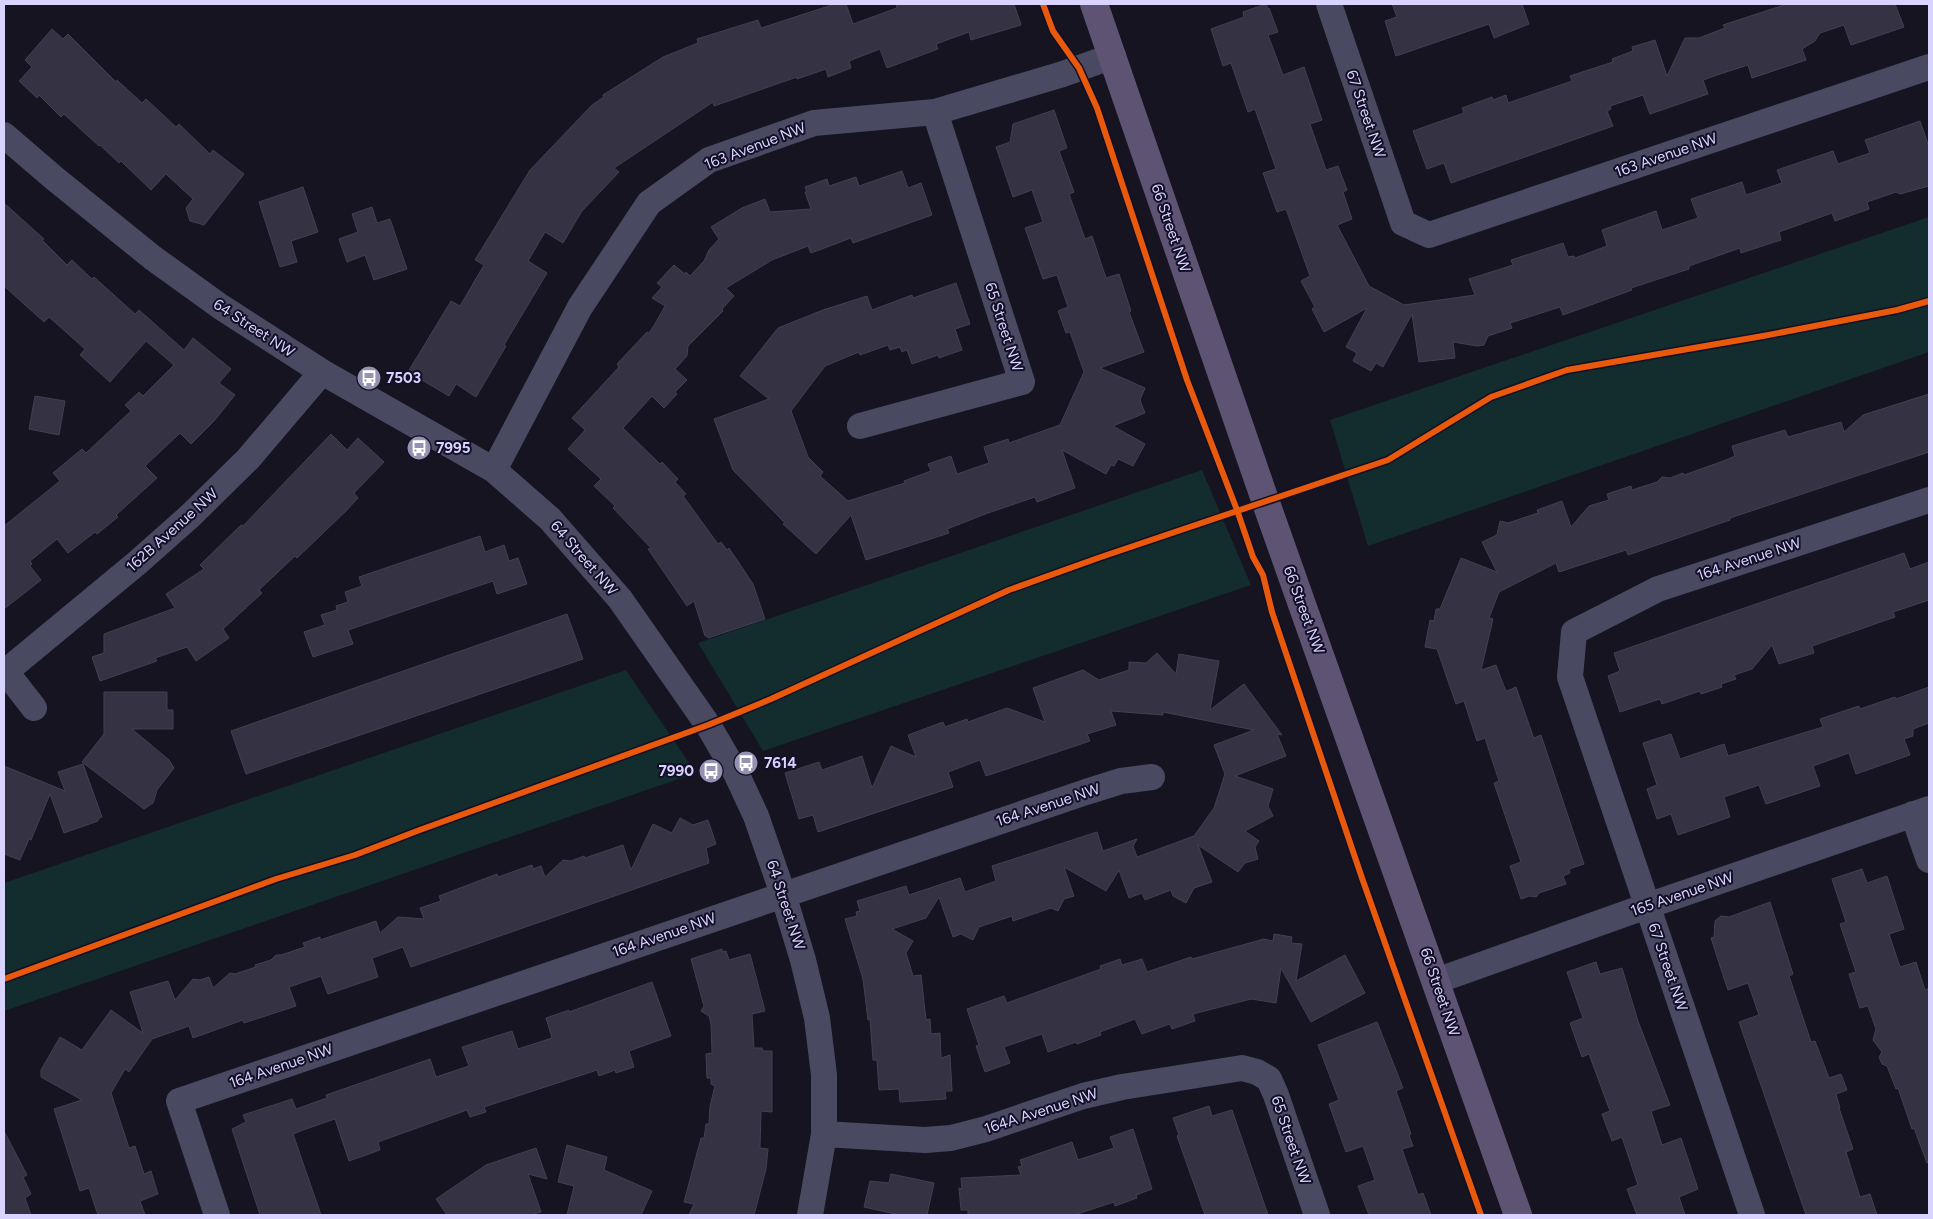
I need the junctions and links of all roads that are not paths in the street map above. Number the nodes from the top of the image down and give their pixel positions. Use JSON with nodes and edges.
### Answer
{"nodes":[{"id":1,"x":1094,"y":4,"type":"edge"},
{"id":2,"x":1329,"y":4,"type":"edge"},
{"id":3,"x":1113,"y":56,"type":"junction"},
{"id":4,"x":1929,"y":67,"type":"edge"},
{"id":5,"x":935,"y":112,"type":"junction"},
{"id":6,"x":4,"y":135,"type":"edge"},
{"id":7,"x":1403,"y":224,"type":"joint"},
{"id":8,"x":322,"y":372,"type":"junction"},
{"id":9,"x":860,"y":426,"type":"dead end"},
{"id":10,"x":494,"y":470,"type":"junction"},
{"id":11,"x":1929,"y":500,"type":"edge"},
{"id":12,"x":1574,"y":632,"type":"joint"},
{"id":13,"x":5,"y":673,"type":"edge"},
{"id":14,"x":34,"y":708,"type":"dead end"},
{"id":15,"x":1152,"y":777,"type":"dead end"},
{"id":16,"x":1921,"y":812,"type":"edge"},
{"id":17,"x":1929,"y":860,"type":"edge"},
{"id":18,"x":783,"y":894,"type":"junction"},
{"id":19,"x":1647,"y":906,"type":"junction"},
{"id":20,"x":1436,"y":981,"type":"junction"},
{"id":21,"x":1257,"y":1072,"type":"joint"},
{"id":22,"x":824,"y":1134,"type":"junction"},
{"id":23,"x":218,"y":1215,"type":"edge"},
{"id":24,"x":810,"y":1215,"type":"edge"},
{"id":25,"x":1317,"y":1215,"type":"edge"},
{"id":26,"x":1518,"y":1215,"type":"edge"},
{"id":27,"x":1752,"y":1215,"type":"edge"}],
"edges":[{"from":1,"to":3,"type":"main road","name":"66 Street NW"},
{"from":2,"to":7,"type":"street","name":"67 Street NW"},
{"from":3,"to":5,"type":"street","name":"163 Avenue NW"},
{"from":3,"to":20,"type":"main road","name":"66 Street NW"},
{"from":4,"to":7,"type":"street","name":"163 Avenue NW"},
{"from":5,"to":9,"type":"street","name":"65 Street NW"},
{"from":5,"to":10,"type":"street","name":"163 Avenue NW"},
{"from":6,"to":8,"type":"street","name":"64 Street NW"},
{"from":8,"to":10,"type":"street","name":"64 Street NW"},
{"from":8,"to":13,"type":"street","name":"162B Avenue NW"},
{"from":10,"to":18,"type":"street","name":"64 Street NW"},
{"from":11,"to":12,"type":"street","name":"164 Avenue NW"},
{"from":12,"to":19,"type":"street","name":"67 Street NW"},
{"from":13,"to":14,"type":"street","name":"162B Avenue NW"},
{"from":15,"to":18,"type":"street","name":"164 Avenue NW"},
{"from":16,"to":17,"type":"street"},
{"from":16,"to":19,"type":"street","name":"165 Avenue NW"},
{"from":18,"to":22,"type":"street","name":"64 Street NW"},
{"from":18,"to":23,"type":"street","name":"164 Avenue NW"},
{"from":19,"to":20,"type":"street","name":"165 Avenue NW"},
{"from":19,"to":27,"type":"street","name":"67 Street NW"},
{"from":20,"to":26,"type":"main road","name":"66 Street NW"},
{"from":21,"to":22,"type":"street","name":"164A Avenue NW"},
{"from":21,"to":25,"type":"street","name":"65 Street NW"},
{"from":22,"to":24,"type":"street","name":"64 Street NW"}]}
